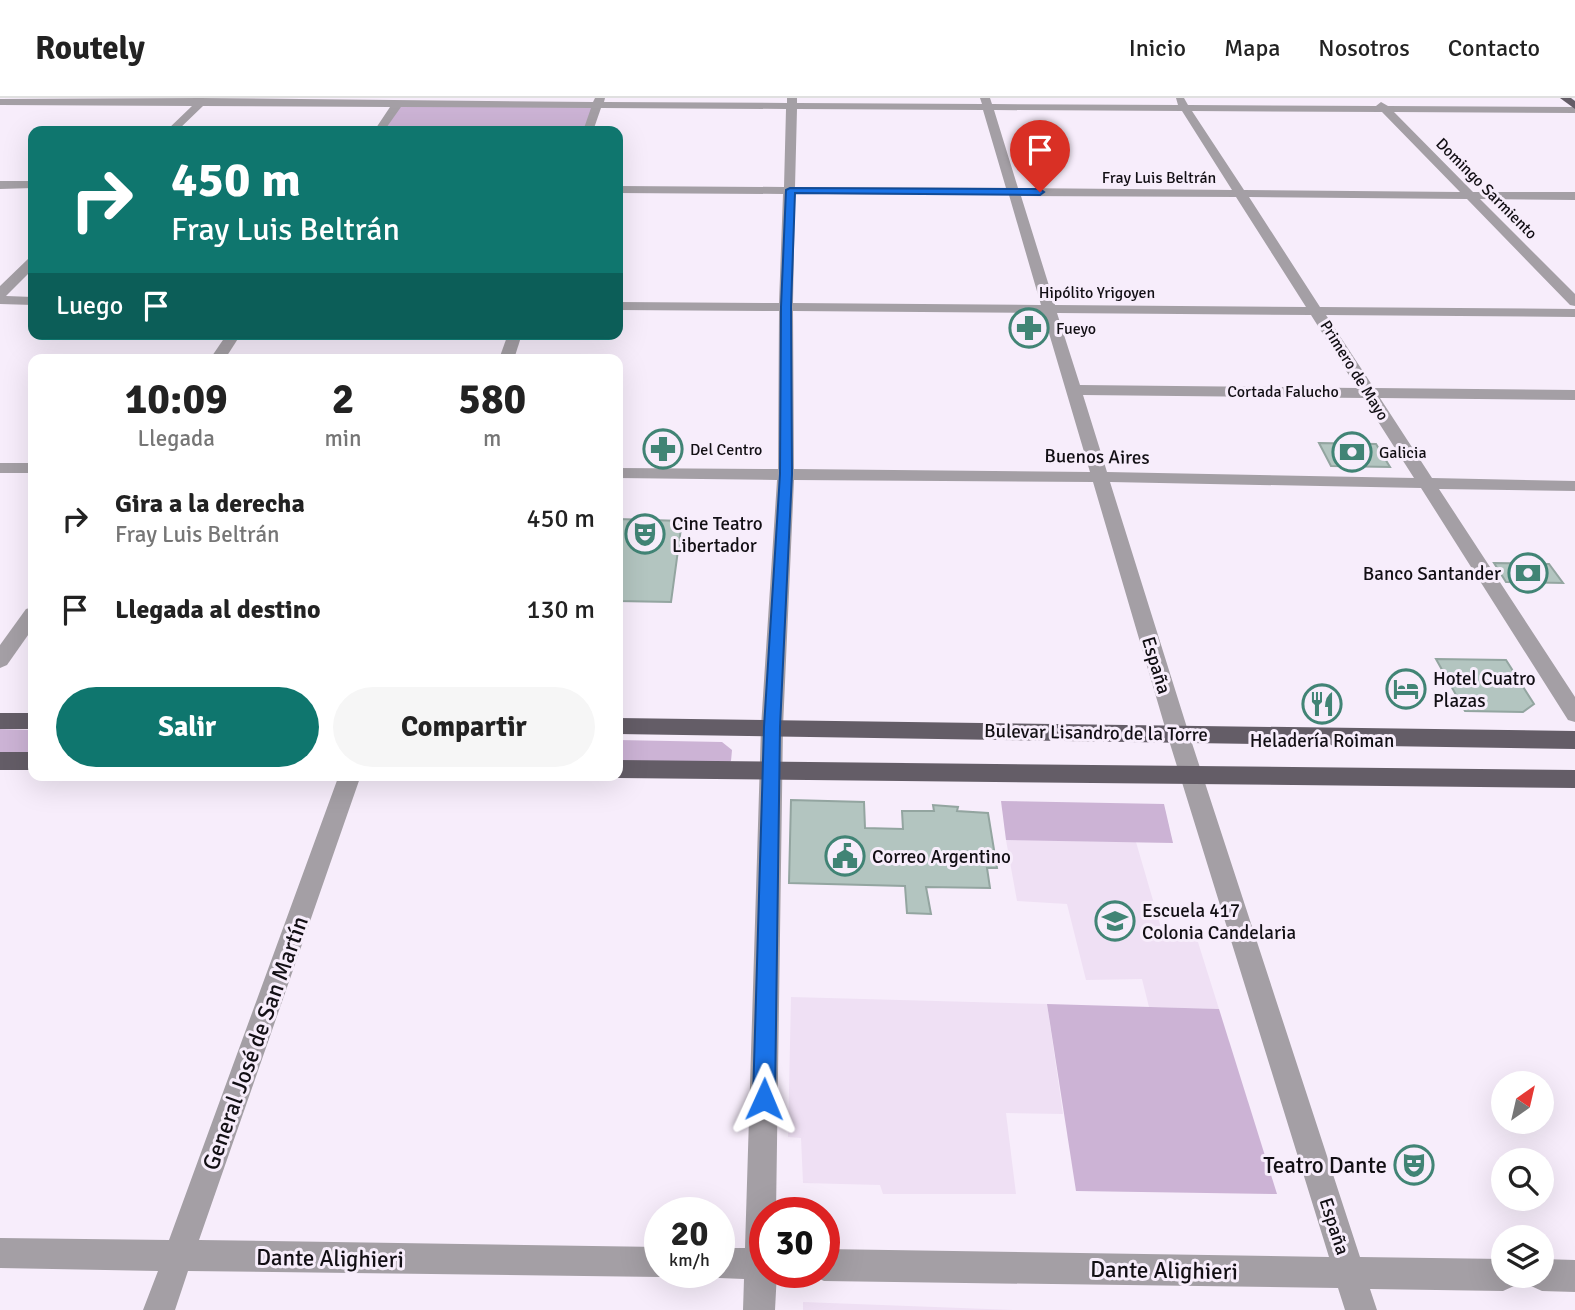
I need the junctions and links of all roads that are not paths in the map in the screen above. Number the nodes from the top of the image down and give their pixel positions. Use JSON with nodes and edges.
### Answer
{"nodes":[{"id":1,"x":1374,"y":98,"type":"edge"},
{"id":2,"x":1565,"y":98,"type":"edge"},
{"id":3,"x":9,"y":101,"type":"edge"},
{"id":4,"x":203,"y":101,"type":"edge"},
{"id":5,"x":400,"y":102,"type":"edge"},
{"id":6,"x":599,"y":102,"type":"edge"},
{"id":7,"x":792,"y":102,"type":"edge"},
{"id":8,"x":986,"y":103,"type":"edge"},
{"id":9,"x":1182,"y":103,"type":"edge"},
{"id":10,"x":1575,"y":108,"type":"edge"},
{"id":11,"x":0,"y":109,"type":"edge"},
{"id":12,"x":1386,"y":110,"type":"junction"},
{"id":13,"x":176,"y":126,"type":"edge"},
{"id":14,"x":383,"y":126,"type":"edge"},
{"id":15,"x":590,"y":126,"type":"edge"},
{"id":16,"x":0,"y":185,"type":"edge"},
{"id":17,"x":28,"y":185,"type":"edge"},
{"id":18,"x":623,"y":189,"type":"edge"},
{"id":19,"x":790,"y":190,"type":"junction"},
{"id":20,"x":1014,"y":192,"type":"junction"},
{"id":21,"x":1242,"y":194,"type":"junction"},
{"id":22,"x":1473,"y":195,"type":"junction"},
{"id":23,"x":1575,"y":196,"type":"edge"},
{"id":24,"x":28,"y":267,"type":"edge"},
{"id":25,"x":0,"y":293,"type":"edge"},
{"id":26,"x":0,"y":300,"type":"edge"},
{"id":27,"x":28,"y":301,"type":"edge"},
{"id":28,"x":1575,"y":302,"type":"edge"},
{"id":29,"x":623,"y":306,"type":"edge"},
{"id":30,"x":786,"y":307,"type":"junction"},
{"id":31,"x":1050,"y":309,"type":"junction"},
{"id":32,"x":1318,"y":312,"type":"junction"},
{"id":33,"x":1575,"y":313,"type":"edge"},
{"id":34,"x":1074,"y":390,"type":"junction"},
{"id":35,"x":1367,"y":391,"type":"junction"},
{"id":36,"x":1575,"y":395,"type":"edge"},
{"id":37,"x":0,"y":468,"type":"edge"},
{"id":38,"x":28,"y":468,"type":"edge"},
{"id":39,"x":623,"y":473,"type":"edge"},
{"id":40,"x":786,"y":474,"type":"junction"},
{"id":41,"x":1101,"y":477,"type":"junction"},
{"id":42,"x":1427,"y":483,"type":"junction"},
{"id":43,"x":1575,"y":486,"type":"edge"},
{"id":44,"x":28,"y":621,"type":"edge"},
{"id":45,"x":0,"y":660,"type":"edge"},
{"id":46,"x":1575,"y":714,"type":"edge"},
{"id":47,"x":0,"y":721,"type":"edge"},
{"id":48,"x":28,"y":721,"type":"edge"},
{"id":49,"x":623,"y":726,"type":"edge"},
{"id":50,"x":772,"y":727,"type":"junction"},
{"id":51,"x":1178,"y":734,"type":"junction"},
{"id":52,"x":1575,"y":740,"type":"edge"},
{"id":53,"x":0,"y":761,"type":"edge"},
{"id":54,"x":28,"y":761,"type":"edge"},
{"id":55,"x":623,"y":769,"type":"edge"},
{"id":56,"x":771,"y":771,"type":"junction"},
{"id":57,"x":1192,"y":776,"type":"junction"},
{"id":58,"x":1575,"y":779,"type":"edge"},
{"id":59,"x":348,"y":781,"type":"edge"},
{"id":60,"x":764,"y":1197,"type":"edge"},
{"id":61,"x":0,"y":1253,"type":"edge"},
{"id":62,"x":179,"y":1255,"type":"junction"},
{"id":63,"x":644,"y":1262,"type":"edge"},
{"id":64,"x":840,"y":1265,"type":"edge"},
{"id":65,"x":1350,"y":1273,"type":"junction"},
{"id":66,"x":1491,"y":1275,"type":"edge"},
{"id":67,"x":1554,"y":1275,"type":"edge"},
{"id":68,"x":1575,"y":1276,"type":"edge"},
{"id":69,"x":761,"y":1288,"type":"edge"},
{"id":70,"x":159,"y":1310,"type":"edge"},
{"id":71,"x":759,"y":1310,"type":"edge"},
{"id":72,"x":1361,"y":1310,"type":"edge"}],
"edges":[{"from":1,"to":12,"type":"street","name":"Domingo Sarmiento"},
{"from":2,"to":10,"type":"main road"},
{"from":3,"to":4,"type":"street"},
{"from":3,"to":11,"type":"street"},
{"from":4,"to":5,"type":"street"},
{"from":4,"to":13,"type":"street"},
{"from":5,"to":6,"type":"street"},
{"from":5,"to":14,"type":"street"},
{"from":6,"to":7,"type":"street"},
{"from":6,"to":15,"type":"street"},
{"from":7,"to":8,"type":"street"},
{"from":7,"to":19,"type":"street"},
{"from":8,"to":9,"type":"street"},
{"from":8,"to":20,"type":"street","name":"España"},
{"from":9,"to":12,"type":"street"},
{"from":9,"to":21,"type":"street","name":"Primero de Mayo"},
{"from":10,"to":12,"type":"street"},
{"from":12,"to":22,"type":"street","name":"Domingo Sarmiento"},
{"from":16,"to":17,"type":"street"},
{"from":18,"to":19,"type":"street","name":"Fray Luis Beltrán"},
{"from":19,"to":20,"type":"street","name":"Fray Luis Beltrán"},
{"from":19,"to":30,"type":"street"},
{"from":20,"to":21,"type":"street","name":"Fray Luis Beltrán"},
{"from":20,"to":31,"type":"street","name":"España"},
{"from":21,"to":22,"type":"street","name":"Fray Luis Beltrán"},
{"from":21,"to":32,"type":"street","name":"Primero de Mayo"},
{"from":22,"to":23,"type":"street","name":"Fray Luis Beltrán"},
{"from":22,"to":28,"type":"street","name":"Domingo Sarmiento"},
{"from":24,"to":25,"type":"street"},
{"from":26,"to":27,"type":"street"},
{"from":29,"to":30,"type":"street","name":"Hipólito Yrigoyen"},
{"from":30,"to":31,"type":"street","name":"Hipólito Yrigoyen"},
{"from":30,"to":40,"type":"street"},
{"from":31,"to":32,"type":"street","name":"Hipólito Yrigoyen"},
{"from":31,"to":34,"type":"street","name":"España"},
{"from":32,"to":33,"type":"street","name":"Hipólito Yrigoyen"},
{"from":32,"to":35,"type":"street","name":"Primero de Mayo"},
{"from":34,"to":35,"type":"street","name":"Cortada Falucho"},
{"from":34,"to":41,"type":"street","name":"España"},
{"from":35,"to":36,"type":"street","name":"Cortada Falucho"},
{"from":35,"to":42,"type":"street","name":"Primero de Mayo"},
{"from":37,"to":38,"type":"street"},
{"from":39,"to":40,"type":"street","name":"Buenos Aires"},
{"from":40,"to":41,"type":"street","name":"Buenos Aires"},
{"from":40,"to":50,"type":"street"},
{"from":41,"to":42,"type":"street","name":"Buenos Aires"},
{"from":41,"to":51,"type":"street","name":"España"},
{"from":42,"to":43,"type":"street","name":"Buenos Aires"},
{"from":42,"to":46,"type":"street","name":"Primero de Mayo"},
{"from":44,"to":45,"type":"street"},
{"from":47,"to":48,"type":"main road"},
{"from":49,"to":50,"type":"main road","name":"Bulevar Lisandro de la Torre"},
{"from":50,"to":51,"type":"main road","name":"Bulevar Lisandro de la Torre"},
{"from":50,"to":56,"type":"street"},
{"from":51,"to":52,"type":"main road","name":"Bulevar Lisandro de la Torre"},
{"from":51,"to":57,"type":"street","name":"España"},
{"from":53,"to":54,"type":"main road"},
{"from":55,"to":56,"type":"main road"},
{"from":56,"to":57,"type":"main road"},
{"from":56,"to":60,"type":"street"},
{"from":57,"to":58,"type":"main road"},
{"from":57,"to":65,"type":"street","name":"España"},
{"from":59,"to":62,"type":"street","name":"General José de San Martín"},
{"from":61,"to":62,"type":"street","name":"Dante Alighieri"},
{"from":62,"to":63,"type":"street","name":"Dante Alighieri"},
{"from":62,"to":70,"type":"street","name":"General José de San Martín"},
{"from":64,"to":65,"type":"street","name":"Dante Alighieri"},
{"from":65,"to":66,"type":"street","name":"Dante Alighieri"},
{"from":65,"to":72,"type":"street","name":"España"},
{"from":67,"to":68,"type":"street"},
{"from":69,"to":71,"type":"street"}]}
